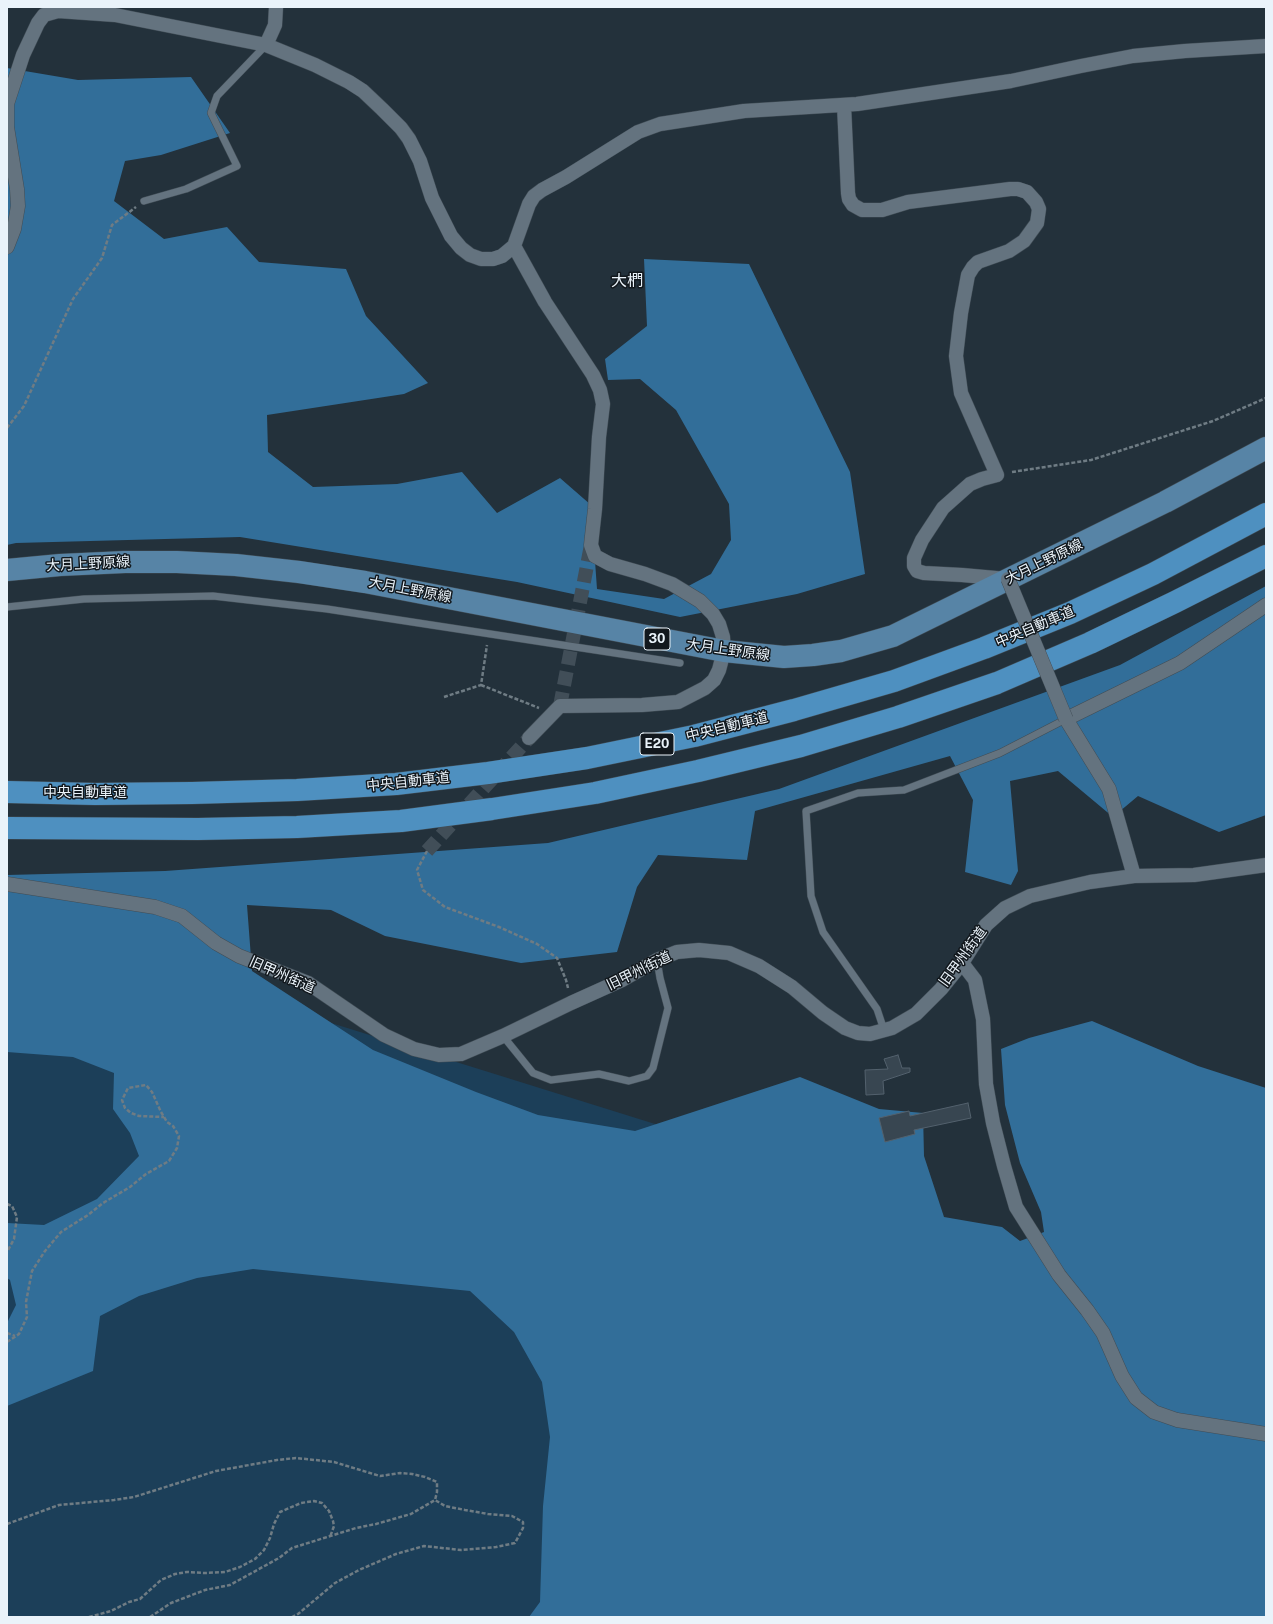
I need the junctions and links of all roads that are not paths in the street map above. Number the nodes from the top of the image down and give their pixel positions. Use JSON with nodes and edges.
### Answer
{"nodes":[{"id":1,"x":276,"y":7,"type":"edge"},
{"id":2,"x":266,"y":45,"type":"junction"},
{"id":3,"x":1266,"y":46,"type":"edge"},
{"id":4,"x":844,"y":105,"type":"junction"},
{"id":5,"x":144,"y":201,"type":"road end"},
{"id":6,"x":514,"y":246,"type":"junction"},
{"id":7,"x":7,"y":247,"type":"edge"},
{"id":8,"x":1266,"y":448,"type":"edge"},
{"id":9,"x":1266,"y":514,"type":"edge"},
{"id":10,"x":1266,"y":556,"type":"edge"},
{"id":11,"x":7,"y":570,"type":"edge"},
{"id":12,"x":1008,"y":579,"type":"junction"},
{"id":13,"x":1266,"y":605,"type":"edge"},
{"id":14,"x":7,"y":608,"type":"edge"},
{"id":15,"x":724,"y":651,"type":"junction"},
{"id":16,"x":680,"y":663,"type":"dead end"},
{"id":17,"x":1066,"y":719,"type":"junction"},
{"id":18,"x":529,"y":738,"type":"tunnel mouth"},
{"id":19,"x":7,"y":792,"type":"edge"},
{"id":20,"x":7,"y":828,"type":"edge"},
{"id":21,"x":1266,"y":865,"type":"edge"},
{"id":22,"x":1134,"y":876,"type":"junction"},
{"id":23,"x":7,"y":884,"type":"edge"},
{"id":24,"x":657,"y":960,"type":"junction"},
{"id":25,"x":962,"y":963,"type":"junction"},
{"id":26,"x":884,"y":1030,"type":"junction"},
{"id":27,"x":503,"y":1036,"type":"junction"},
{"id":28,"x":1266,"y":1434,"type":"edge"}],
"edges":[{"from":1,"to":2,"type":"street"},
{"from":2,"to":5,"type":"lane"},
{"from":2,"to":6,"type":"street"},
{"from":2,"to":7,"type":"street"},
{"from":3,"to":4,"type":"street"},
{"from":4,"to":6,"type":"street"},
{"from":4,"to":12,"type":"street"},
{"from":6,"to":15,"type":"street"},
{"from":8,"to":12,"type":"main road","name":"大月上野原線","number":"30"},
{"from":9,"to":19,"type":"highway","name":"中央自動車道","number":"E20"},
{"from":10,"to":20,"type":"highway","number":"E20"},
{"from":11,"to":15,"type":"main road","name":"大月上野原線","number":"30"},
{"from":12,"to":15,"type":"main road","name":"大月上野原線","number":"30"},
{"from":12,"to":17,"type":"street","bridge":true},
{"from":13,"to":17,"type":"street"},
{"from":14,"to":16,"type":"lane"},
{"from":15,"to":18,"type":"street"},
{"from":17,"to":22,"type":"street"},
{"from":17,"to":26,"type":"lane"},
{"from":21,"to":22,"type":"street","name":"旧甲州街道"},
{"from":22,"to":25,"type":"street","name":"旧甲州街道"},
{"from":23,"to":27,"type":"street","name":"旧甲州街道"},
{"from":24,"to":26,"type":"street","name":"旧甲州街道"},
{"from":24,"to":27,"type":"street","name":"旧甲州街道"},
{"from":24,"to":27,"type":"lane"},
{"from":25,"to":26,"type":"street","name":"旧甲州街道"},
{"from":25,"to":28,"type":"street"}]}
